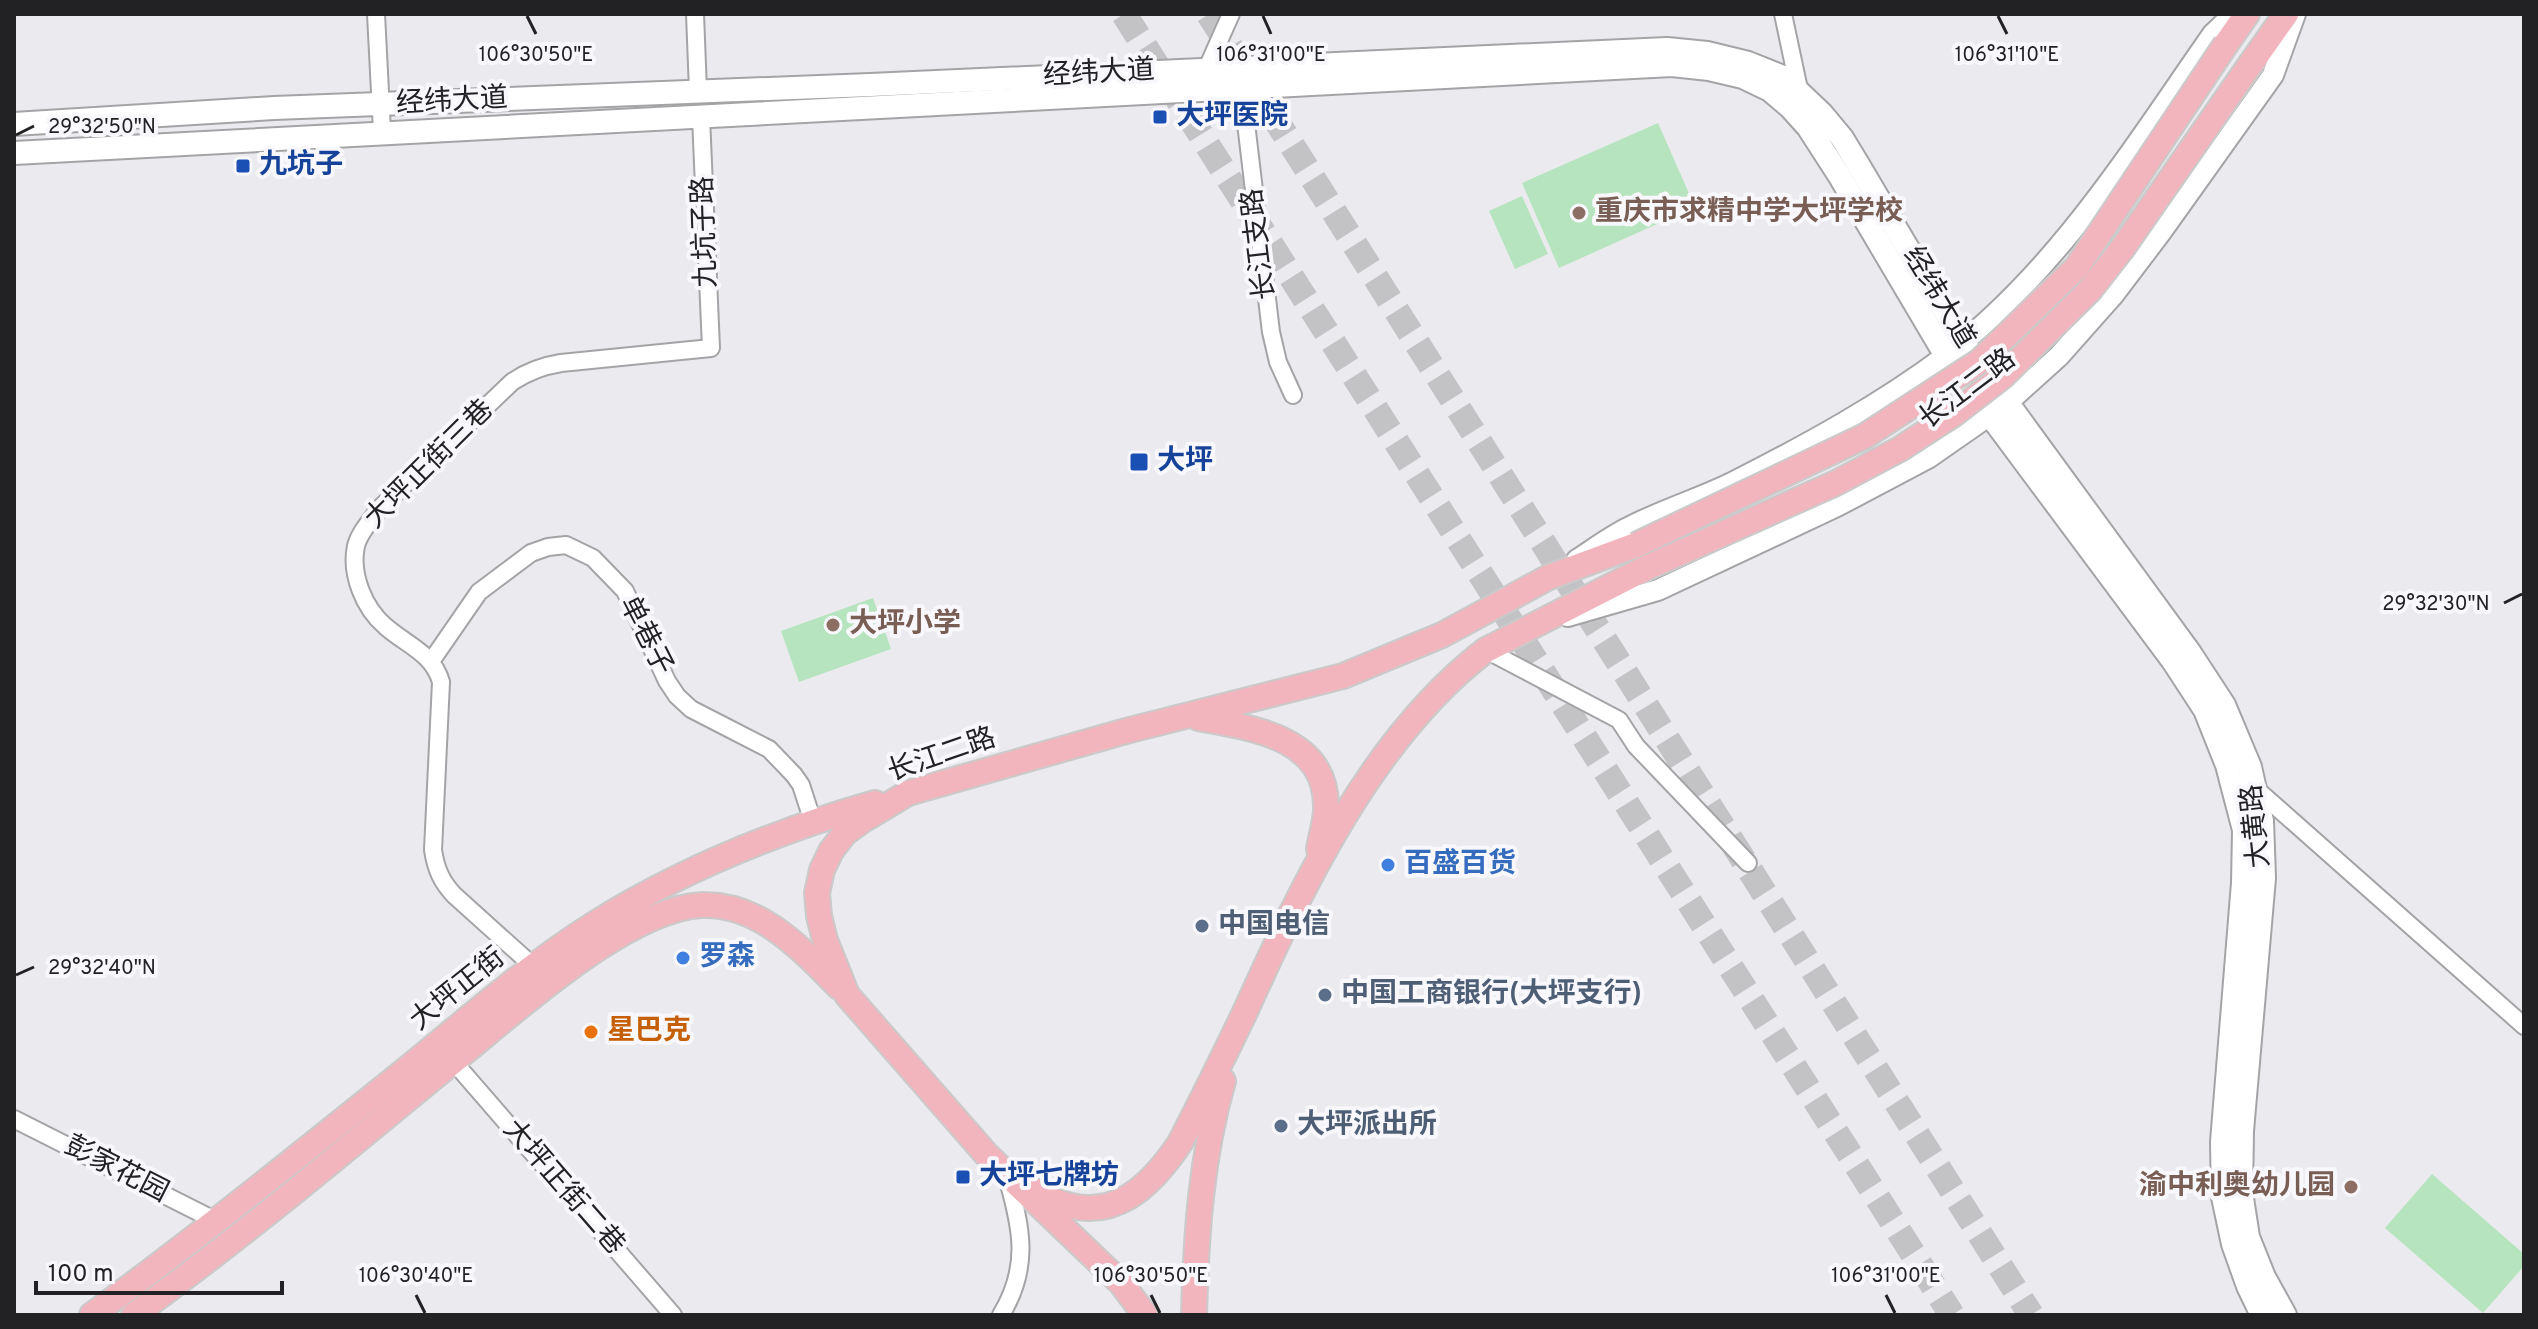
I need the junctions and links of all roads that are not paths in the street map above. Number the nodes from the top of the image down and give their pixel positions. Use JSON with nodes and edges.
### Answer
{"nodes":[{"id":1,"x":376,"y":14,"type":"edge"},
{"id":2,"x":695,"y":14,"type":"edge"},
{"id":3,"x":1231,"y":14,"type":"edge"},
{"id":4,"x":1783,"y":14,"type":"edge"},
{"id":5,"x":2234,"y":14,"type":"edge"},
{"id":6,"x":2247,"y":14,"type":"edge"},
{"id":7,"x":2286,"y":14,"type":"edge"},
{"id":8,"x":2295,"y":14,"type":"edge"},
{"id":9,"x":1207,"y":68,"type":"junction"},
{"id":10,"x":1242,"y":90,"type":"junction"},
{"id":11,"x":1799,"y":90,"type":"junction"},
{"id":12,"x":698,"y":91,"type":"junction"},
{"id":13,"x":382,"y":106,"type":"junction"},
{"id":14,"x":701,"y":117,"type":"junction"},
{"id":15,"x":14,"y":124,"type":"edge"},
{"id":16,"x":1808,"y":127,"type":"junction"},
{"id":17,"x":382,"y":131,"type":"junction"},
{"id":18,"x":14,"y":153,"type":"edge"},
{"id":19,"x":2017,"y":293,"type":"junction"},
{"id":20,"x":711,"y":348,"type":"joint"},
{"id":21,"x":1955,"y":349,"type":"junction"},
{"id":22,"x":2059,"y":356,"type":"junction"},
{"id":23,"x":1293,"y":395,"type":"dead end"},
{"id":24,"x":2000,"y":410,"type":"junction"},
{"id":25,"x":1549,"y":577,"type":"junction"},
{"id":26,"x":1526,"y":628,"type":"junction"},
{"id":27,"x":1486,"y":650,"type":"junction"},
{"id":28,"x":432,"y":660,"type":"junction"},
{"id":29,"x":1189,"y":716,"type":"junction"},
{"id":30,"x":2244,"y":789,"type":"junction"},
{"id":31,"x":908,"y":793,"type":"junction"},
{"id":32,"x":813,"y":822,"type":"junction"},
{"id":33,"x":1316,"y":863,"type":"junction"},
{"id":34,"x":1748,"y":863,"type":"dead end"},
{"id":35,"x":534,"y":967,"type":"junction"},
{"id":36,"x":847,"y":995,"type":"junction"},
{"id":37,"x":1244,"y":1014,"type":"junction"},
{"id":38,"x":2524,"y":1026,"type":"edge"},
{"id":39,"x":453,"y":1061,"type":"junction"},
{"id":40,"x":14,"y":1119,"type":"edge"},
{"id":41,"x":1007,"y":1176,"type":"junction"},
{"id":42,"x":218,"y":1222,"type":"junction"},
{"id":43,"x":92,"y":1315,"type":"edge"},
{"id":44,"x":134,"y":1315,"type":"edge"},
{"id":45,"x":673,"y":1315,"type":"edge"},
{"id":46,"x":1001,"y":1315,"type":"edge"},
{"id":47,"x":1145,"y":1315,"type":"edge"},
{"id":48,"x":1194,"y":1315,"type":"edge"},
{"id":49,"x":2262,"y":1315,"type":"edge"},
{"id":50,"x":2284,"y":1315,"type":"edge"}],
"edges":[{"from":1,"to":13,"type":"street"},
{"from":2,"to":12,"type":"street"},
{"from":3,"to":9,"type":"street"},
{"from":4,"to":11,"type":"street"},
{"from":5,"to":19,"type":"street","name":"长江二路"},
{"from":6,"to":25,"type":"main road","name":"长江二路","bridge":true},
{"from":7,"to":26,"type":"main road","name":"长江二路","bridge":true},
{"from":8,"to":22,"type":"street","name":"长江二路"},
{"from":9,"to":11,"type":"main road","name":"经纬大道"},
{"from":9,"to":12,"type":"main road","name":"经纬大道"},
{"from":10,"to":14,"type":"main road","name":"经纬大道"},
{"from":10,"to":16,"type":"main road","name":"经纬大道"},
{"from":10,"to":23,"type":"street","name":"长江支路"},
{"from":11,"to":16,"type":"street"},
{"from":11,"to":21,"type":"main road","name":"经纬大道"},
{"from":12,"to":13,"type":"main road","name":"经纬大道"},
{"from":13,"to":15,"type":"main road","name":"经纬大道"},
{"from":13,"to":17,"type":"street"},
{"from":14,"to":17,"type":"main road","name":"经纬大道"},
{"from":14,"to":20,"type":"street","name":"九坑子路"},
{"from":16,"to":21,"type":"main road","name":"经纬大道"},
{"from":17,"to":18,"type":"main road","name":"经纬大道"},
{"from":19,"to":21,"type":"street","name":"长江二路"},
{"from":19,"to":22,"type":"street"},
{"from":20,"to":28,"type":"street","name":"大坪正街三巷"},
{"from":21,"to":24,"type":"main road","name":"经纬大道"},
{"from":21,"to":25,"type":"street","name":"长江二路"},
{"from":22,"to":24,"type":"street","name":"长江二路"},
{"from":24,"to":26,"type":"street","name":"长江二路"},
{"from":24,"to":30,"type":"main road","name":"大黄路"},
{"from":25,"to":29,"type":"main road","name":"长江二路"},
{"from":26,"to":27,"type":"main road","name":"长江二路"},
{"from":27,"to":33,"type":"main road","name":"长江二路"},
{"from":27,"to":34,"type":"street"},
{"from":28,"to":32,"type":"street","name":"单巷子"},
{"from":28,"to":35,"type":"street"},
{"from":29,"to":31,"type":"main road","name":"长江二路"},
{"from":29,"to":33,"type":"main road","name":"长江二路"},
{"from":30,"to":38,"type":"street"},
{"from":30,"to":49,"type":"main road","name":"大黄路"},
{"from":30,"to":50,"type":"main road","name":"大黄路"},
{"from":31,"to":32,"type":"main road","name":"大坪正街"},
{"from":31,"to":36,"type":"main road","name":"长江二路"},
{"from":32,"to":35,"type":"main road","name":"大坪正街"},
{"from":33,"to":37,"type":"main road","name":"长江二路"},
{"from":35,"to":42,"type":"main road","name":"大坪正街"},
{"from":36,"to":39,"type":"main road","name":"大坪正街"},
{"from":36,"to":41,"type":"main road","name":"长江二路"},
{"from":37,"to":41,"type":"main road","name":"长江二路"},
{"from":37,"to":48,"type":"main road","name":"长江二路"},
{"from":39,"to":44,"type":"main road","name":"大坪正街"},
{"from":39,"to":45,"type":"street","name":"大坪正街二巷"},
{"from":40,"to":42,"type":"street","name":"彭家花园"},
{"from":41,"to":46,"type":"street"},
{"from":41,"to":47,"type":"main road","name":"长江二路"},
{"from":42,"to":43,"type":"main road","name":"大坪正街"}]}
